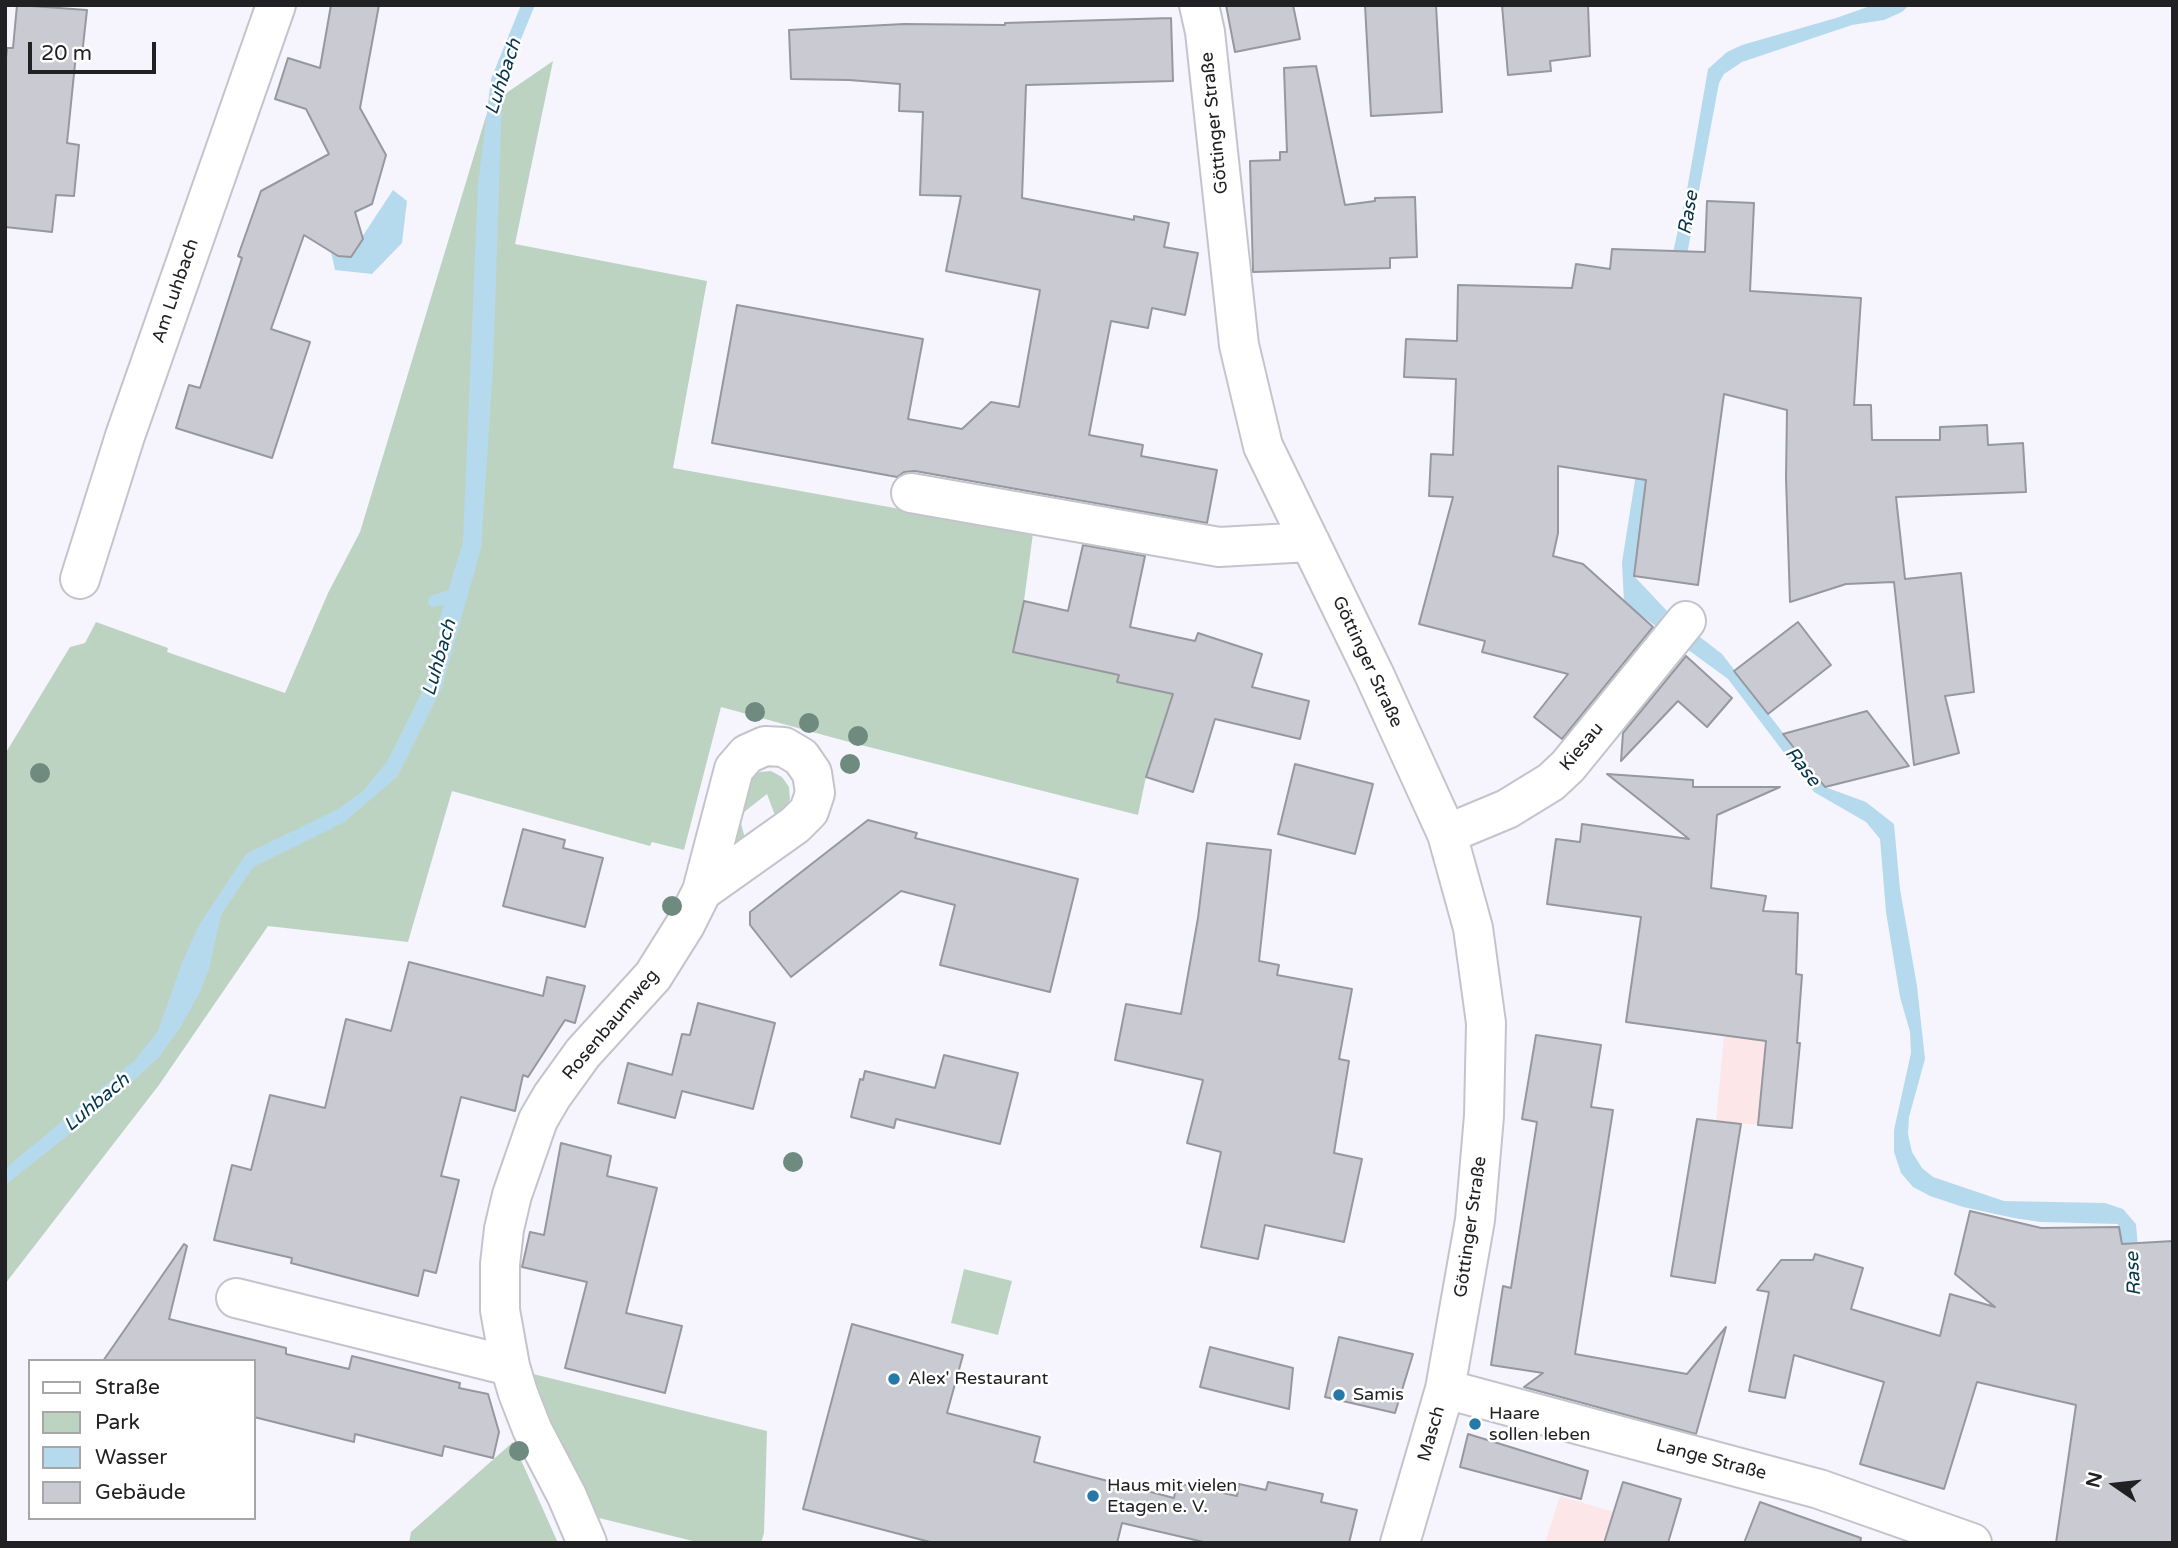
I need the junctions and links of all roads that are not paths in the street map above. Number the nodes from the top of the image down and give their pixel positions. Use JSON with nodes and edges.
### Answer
{"nodes":[{"id":1,"x":276,"y":5,"type":"edge"},
{"id":2,"x":1199,"y":5,"type":"edge"},
{"id":3,"x":911,"y":493,"type":"dead end"},
{"id":4,"x":1310,"y":542,"type":"junction"},
{"id":5,"x":80,"y":579,"type":"dead end"},
{"id":6,"x":1677,"y":632,"type":"dead end"},
{"id":7,"x":1447,"y":834,"type":"junction"},
{"id":8,"x":702,"y":891,"type":"dead end"},
{"id":9,"x":236,"y":1298,"type":"dead end"},
{"id":10,"x":1456,"y":1323,"type":"joint"},
{"id":11,"x":510,"y":1366,"type":"junction"},
{"id":12,"x":1445,"y":1389,"type":"junction"},
{"id":13,"x":587,"y":1543,"type":"edge"},
{"id":14,"x":1400,"y":1543,"type":"edge"},
{"id":15,"x":1972,"y":1543,"type":"edge"}],
"edges":[{"from":1,"to":5,"type":"street","name":"Am Luhbach"},
{"from":2,"to":4,"type":"street","name":"Göttinger Straße"},
{"from":3,"to":4,"type":"street"},
{"from":4,"to":7,"type":"street","name":"Göttinger Straße"},
{"from":6,"to":7,"type":"street","name":"Kiesau"},
{"from":7,"to":10,"type":"street","name":"Göttinger Straße"},
{"from":8,"to":11,"type":"street","name":"Rosenbaumweg"},
{"from":9,"to":11,"type":"street"},
{"from":10,"to":12,"type":"street","name":"Masch"},
{"from":11,"to":13,"type":"street","name":"Rosenbaumweg"},
{"from":12,"to":14,"type":"street","name":"Masch"},
{"from":12,"to":15,"type":"street","name":"Lange Straße"}]}
